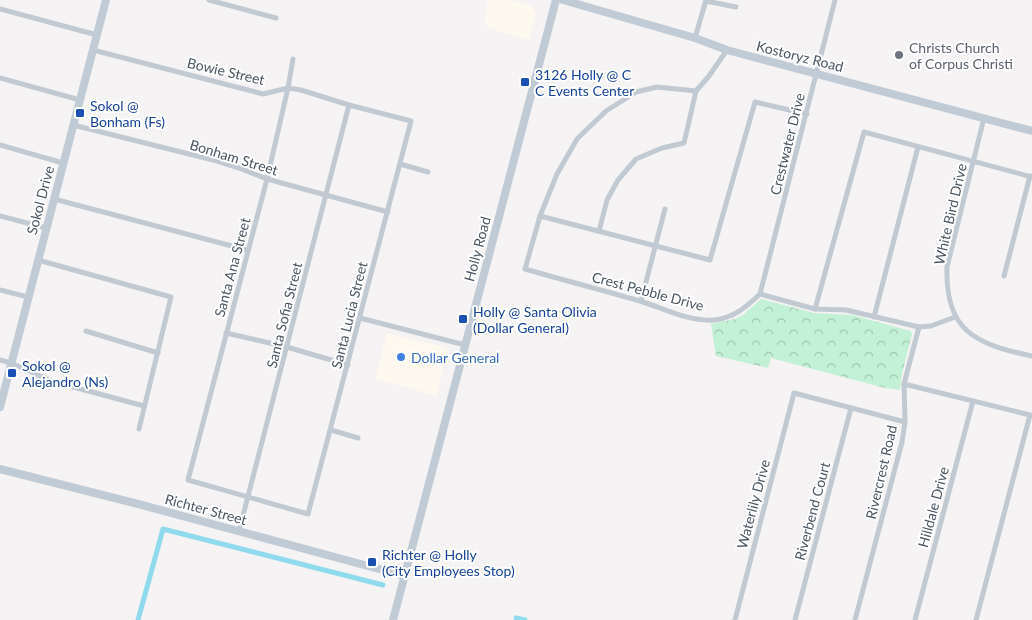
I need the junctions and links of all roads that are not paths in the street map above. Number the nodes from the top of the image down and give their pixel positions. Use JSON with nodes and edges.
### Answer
{"nodes":[{"id":1,"x":106,"y":0,"type":"edge"},
{"id":2,"x":209,"y":0,"type":"edge"},
{"id":3,"x":556,"y":0,"type":"edge"},
{"id":4,"x":563,"y":0,"type":"edge"},
{"id":5,"x":581,"y":0,"type":"edge"},
{"id":6,"x":706,"y":0,"type":"edge"},
{"id":7,"x":835,"y":0,"type":"edge"},
{"id":8,"x":736,"y":7,"type":"dead end"},
{"id":9,"x":591,"y":8,"type":"junction"},
{"id":10,"x":0,"y":9,"type":"edge"},
{"id":11,"x":276,"y":18,"type":"dead end"},
{"id":12,"x":97,"y":35,"type":"junction"},
{"id":13,"x":695,"y":38,"type":"junction"},
{"id":14,"x":93,"y":50,"type":"junction"},
{"id":15,"x":727,"y":50,"type":"junction"},
{"id":16,"x":293,"y":59,"type":"dead end"},
{"id":17,"x":815,"y":72,"type":"junction"},
{"id":18,"x":0,"y":78,"type":"edge"},
{"id":19,"x":288,"y":88,"type":"junction"},
{"id":20,"x":696,"y":91,"type":"junction"},
{"id":21,"x":80,"y":100,"type":"junction"},
{"id":22,"x":349,"y":105,"type":"junction"},
{"id":23,"x":807,"y":114,"type":"junction"},
{"id":24,"x":984,"y":118,"type":"junction"},
{"id":25,"x":411,"y":121,"type":"joint"},
{"id":26,"x":73,"y":125,"type":"junction"},
{"id":27,"x":1032,"y":131,"type":"edge"},
{"id":28,"x":0,"y":145,"type":"edge"},
{"id":29,"x":918,"y":147,"type":"junction"},
{"id":30,"x":974,"y":162,"type":"junction"},
{"id":31,"x":63,"y":164,"type":"junction"},
{"id":32,"x":400,"y":164,"type":"junction"},
{"id":33,"x":428,"y":172,"type":"dead end"},
{"id":34,"x":1031,"y":177,"type":"edge"},
{"id":35,"x":266,"y":179,"type":"junction"},
{"id":36,"x":326,"y":195,"type":"junction"},
{"id":37,"x":54,"y":199,"type":"junction"},
{"id":38,"x":665,"y":209,"type":"dead end"},
{"id":39,"x":388,"y":212,"type":"junction"},
{"id":40,"x":0,"y":216,"type":"edge"},
{"id":41,"x":540,"y":216,"type":"junction"},
{"id":42,"x":46,"y":228,"type":"junction"},
{"id":43,"x":599,"y":231,"type":"junction"},
{"id":44,"x":655,"y":246,"type":"junction"},
{"id":45,"x":247,"y":250,"type":"junction"},
{"id":46,"x":37,"y":260,"type":"junction"},
{"id":47,"x":1004,"y":276,"type":"dead end"},
{"id":48,"x":0,"y":290,"type":"edge"},
{"id":49,"x":760,"y":294,"type":"junction"},
{"id":50,"x":28,"y":297,"type":"junction"},
{"id":51,"x":641,"y":301,"type":"junction"},
{"id":52,"x":815,"y":309,"type":"junction"},
{"id":53,"x":874,"y":317,"type":"junction"},
{"id":54,"x":955,"y":317,"type":"junction"},
{"id":55,"x":360,"y":318,"type":"junction"},
{"id":56,"x":919,"y":327,"type":"junction"},
{"id":57,"x":86,"y":331,"type":"dead end"},
{"id":58,"x":226,"y":333,"type":"junction"},
{"id":59,"x":465,"y":345,"type":"junction"},
{"id":60,"x":287,"y":347,"type":"junction"},
{"id":61,"x":158,"y":353,"type":"junction"},
{"id":62,"x":1032,"y":356,"type":"edge"},
{"id":63,"x":0,"y":360,"type":"edge"},
{"id":64,"x":11,"y":363,"type":"junction"},
{"id":65,"x":348,"y":365,"type":"junction"},
{"id":66,"x":904,"y":384,"type":"junction"},
{"id":67,"x":973,"y":401,"type":"junction"},
{"id":68,"x":144,"y":406,"type":"junction"},
{"id":69,"x":0,"y":407,"type":"edge"},
{"id":70,"x":851,"y":408,"type":"junction"},
{"id":71,"x":905,"y":422,"type":"junction"},
{"id":72,"x":139,"y":429,"type":"dead end"},
{"id":73,"x":331,"y":430,"type":"junction"},
{"id":74,"x":358,"y":438,"type":"dead end"},
{"id":75,"x":0,"y":469,"type":"edge"},
{"id":76,"x":249,"y":497,"type":"junction"},
{"id":77,"x":239,"y":531,"type":"junction"},
{"id":78,"x":405,"y":576,"type":"junction"},
{"id":79,"x":392,"y":620,"type":"edge"},
{"id":80,"x":735,"y":620,"type":"edge"},
{"id":81,"x":795,"y":620,"type":"edge"},
{"id":82,"x":855,"y":620,"type":"edge"},
{"id":83,"x":915,"y":620,"type":"edge"},
{"id":84,"x":976,"y":620,"type":"edge"}],
"edges":[{"from":1,"to":12,"type":"main road","name":"Sokol Drive"},
{"from":2,"to":11,"type":"street"},
{"from":3,"to":59,"type":"main road","name":"Holly Road"},
{"from":4,"to":9,"type":"main road","name":"Kostoryz Road"},
{"from":5,"to":9,"type":"main road"},
{"from":6,"to":8,"type":"street"},
{"from":6,"to":13,"type":"street"},
{"from":7,"to":17,"type":"street","name":"Crestwater Drive"},
{"from":9,"to":13,"type":"main road","name":"Kostoryz Road"},
{"from":10,"to":12,"type":"street"},
{"from":12,"to":14,"type":"main road","name":"Sokol Drive"},
{"from":13,"to":15,"type":"main road","name":"Kostoryz Road"},
{"from":14,"to":19,"type":"street","name":"Bowie Street"},
{"from":14,"to":21,"type":"main road","name":"Sokol Drive"},
{"from":15,"to":17,"type":"main road","name":"Kostoryz Road"},
{"from":15,"to":20,"type":"street"},
{"from":16,"to":19,"type":"street","name":"Santa Ana Street"},
{"from":17,"to":23,"type":"street","name":"Crestwater Drive"},
{"from":17,"to":24,"type":"main road","name":"Kostoryz Road"},
{"from":18,"to":21,"type":"street"},
{"from":19,"to":22,"type":"street","name":"Bowie Street"},
{"from":19,"to":35,"type":"street","name":"Santa Ana Street"},
{"from":20,"to":41,"type":"street"},
{"from":20,"to":43,"type":"street"},
{"from":21,"to":26,"type":"main road","name":"Sokol Drive"},
{"from":22,"to":25,"type":"street","name":"Bowie Street"},
{"from":22,"to":36,"type":"street","name":"Santa Sofia Street"},
{"from":23,"to":44,"type":"street"},
{"from":23,"to":49,"type":"street","name":"Crestwater Drive"},
{"from":24,"to":27,"type":"main road","name":"Kostoryz Road"},
{"from":24,"to":30,"type":"street","name":"White Bird Drive"},
{"from":25,"to":32,"type":"street","name":"Santa Lucia Street"},
{"from":26,"to":31,"type":"main road","name":"Sokol Drive"},
{"from":26,"to":35,"type":"street","name":"Bonham Street"},
{"from":28,"to":31,"type":"street"},
{"from":29,"to":30,"type":"street"},
{"from":29,"to":52,"type":"street"},
{"from":29,"to":53,"type":"street"},
{"from":30,"to":34,"type":"street"},
{"from":30,"to":54,"type":"street","name":"White Bird Drive"},
{"from":31,"to":37,"type":"main road","name":"Sokol Drive"},
{"from":32,"to":33,"type":"street"},
{"from":32,"to":39,"type":"street","name":"Santa Lucia Street"},
{"from":34,"to":47,"type":"street"},
{"from":35,"to":36,"type":"street","name":"Bonham Street"},
{"from":35,"to":45,"type":"street","name":"Santa Ana Street"},
{"from":36,"to":39,"type":"street","name":"Bonham Street"},
{"from":36,"to":60,"type":"street","name":"Santa Sofia Street"},
{"from":37,"to":42,"type":"main road","name":"Sokol Drive"},
{"from":37,"to":45,"type":"street"},
{"from":38,"to":44,"type":"street"},
{"from":39,"to":55,"type":"street","name":"Santa Lucia Street"},
{"from":40,"to":42,"type":"street"},
{"from":41,"to":43,"type":"street"},
{"from":41,"to":51,"type":"street","name":"Crest Pebble Drive"},
{"from":42,"to":46,"type":"main road","name":"Sokol Drive"},
{"from":43,"to":44,"type":"street"},
{"from":44,"to":51,"type":"street"},
{"from":45,"to":58,"type":"street","name":"Santa Ana Street"},
{"from":46,"to":50,"type":"main road","name":"Sokol Drive"},
{"from":46,"to":61,"type":"street"},
{"from":48,"to":50,"type":"street"},
{"from":49,"to":51,"type":"street","name":"Crest Pebble Drive"},
{"from":49,"to":52,"type":"street"},
{"from":50,"to":64,"type":"main road","name":"Sokol Drive"},
{"from":52,"to":53,"type":"street"},
{"from":53,"to":56,"type":"street"},
{"from":54,"to":56,"type":"street"},
{"from":54,"to":62,"type":"street","name":"White Bird Drive"},
{"from":55,"to":59,"type":"street"},
{"from":55,"to":65,"type":"street","name":"Santa Lucia Street"},
{"from":56,"to":66,"type":"street","name":"Rivercrest Road"},
{"from":57,"to":61,"type":"street"},
{"from":58,"to":60,"type":"street"},
{"from":58,"to":76,"type":"street","name":"Santa Ana Street"},
{"from":59,"to":78,"type":"main road","name":"Holly Road"},
{"from":60,"to":65,"type":"street"},
{"from":60,"to":76,"type":"street","name":"Santa Sofia Street"},
{"from":61,"to":68,"type":"street"},
{"from":63,"to":64,"type":"street"},
{"from":64,"to":68,"type":"street"},
{"from":64,"to":69,"type":"main road","name":"Sokol Drive"},
{"from":65,"to":73,"type":"street","name":"Santa Lucia Street"},
{"from":66,"to":67,"type":"street"},
{"from":66,"to":71,"type":"street","name":"Rivercrest Road"},
{"from":67,"to":83,"type":"street","name":"Hilldale Drive"},
{"from":67,"to":84,"type":"street"},
{"from":68,"to":72,"type":"street"},
{"from":70,"to":71,"type":"street"},
{"from":70,"to":80,"type":"street","name":"Waterlily Drive"},
{"from":70,"to":81,"type":"street","name":"Riverbend Court"},
{"from":71,"to":82,"type":"street","name":"Rivercrest Road"},
{"from":73,"to":74,"type":"street"},
{"from":73,"to":76,"type":"street","name":"Santa Lucia Street"},
{"from":75,"to":77,"type":"main road","name":"Richter Street"},
{"from":76,"to":77,"type":"street","name":"Santa Sofia Street"},
{"from":77,"to":78,"type":"main road","name":"Richter Street"},
{"from":78,"to":79,"type":"main road","name":"Holly Road"}]}
